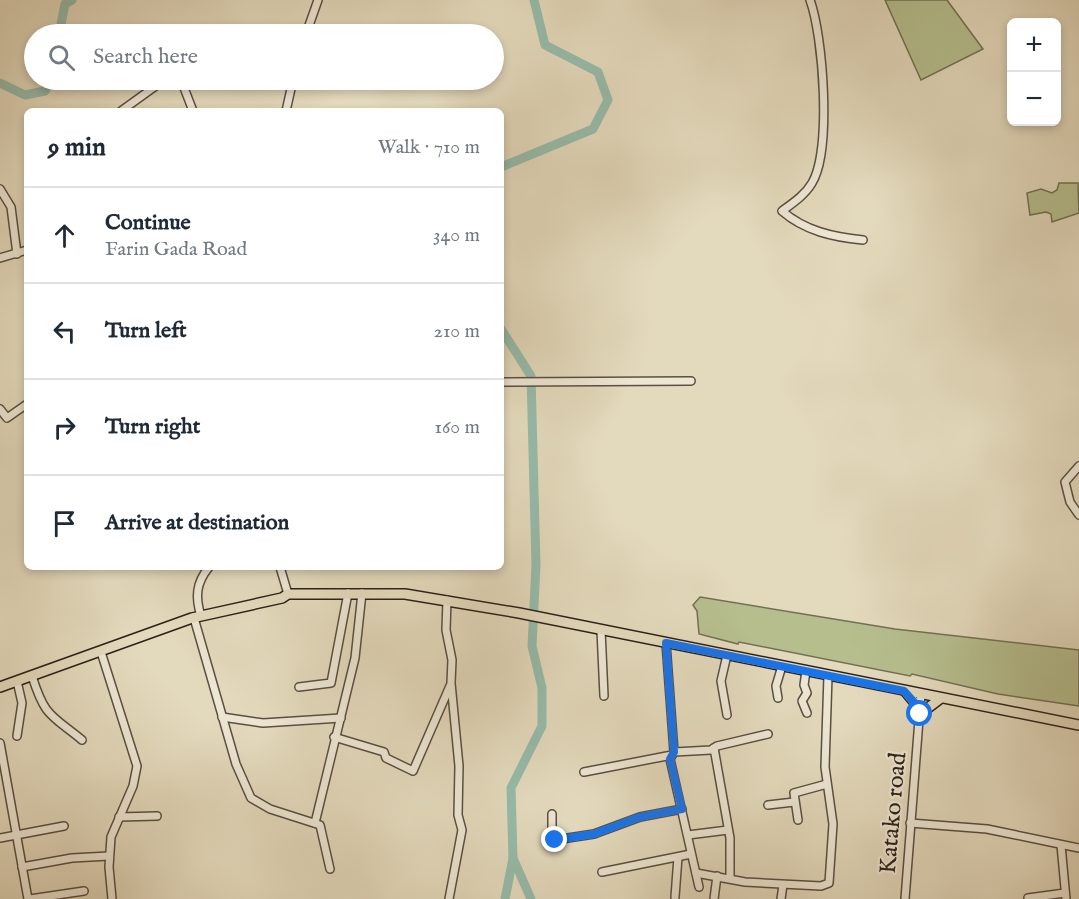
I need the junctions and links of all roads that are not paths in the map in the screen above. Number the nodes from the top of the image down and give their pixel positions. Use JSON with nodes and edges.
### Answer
{"nodes":[{"id":1,"x":318,"y":0,"type":"edge"},
{"id":2,"x":810,"y":0,"type":"edge"},
{"id":3,"x":310,"y":24,"type":"edge"},
{"id":4,"x":150,"y":90,"type":"edge"},
{"id":5,"x":185,"y":90,"type":"edge"},
{"id":6,"x":291,"y":90,"type":"edge"},
{"id":7,"x":125,"y":108,"type":"edge"},
{"id":8,"x":192,"y":108,"type":"edge"},
{"id":9,"x":287,"y":108,"type":"edge"},
{"id":10,"x":0,"y":189,"type":"edge"},
{"id":11,"x":863,"y":240,"type":"dead end"},
{"id":12,"x":24,"y":251,"type":"edge"},
{"id":13,"x":17,"y":254,"type":"junction"},
{"id":14,"x":0,"y":258,"type":"edge"},
{"id":15,"x":691,"y":381,"type":"dead end"},
{"id":16,"x":504,"y":382,"type":"edge"},
{"id":17,"x":24,"y":406,"type":"edge"},
{"id":18,"x":0,"y":409,"type":"edge"},
{"id":19,"x":1079,"y":466,"type":"edge"},
{"id":20,"x":1079,"y":515,"type":"edge"},
{"id":21,"x":207,"y":570,"type":"edge"},
{"id":22,"x":281,"y":570,"type":"edge"},
{"id":23,"x":348,"y":593,"type":"junction"},
{"id":24,"x":362,"y":593,"type":"junction"},
{"id":25,"x":288,"y":594,"type":"junction"},
{"id":26,"x":447,"y":600,"type":"junction"},
{"id":27,"x":197,"y":617,"type":"junction"},
{"id":28,"x":601,"y":630,"type":"junction"},
{"id":29,"x":666,"y":643,"type":"junction"},
{"id":30,"x":101,"y":652,"type":"junction"},
{"id":31,"x":727,"y":655,"type":"junction"},
{"id":32,"x":782,"y":666,"type":"junction"},
{"id":33,"x":806,"y":671,"type":"junction"},
{"id":34,"x":828,"y":675,"type":"junction"},
{"id":35,"x":32,"y":676,"type":"junction"},
{"id":36,"x":17,"y":681,"type":"junction"},
{"id":37,"x":451,"y":683,"type":"junction"},
{"id":38,"x":0,"y":687,"type":"edge"},
{"id":39,"x":299,"y":687,"type":"dead end"},
{"id":40,"x":904,"y":691,"type":"junction"},
{"id":41,"x":921,"y":694,"type":"junction"},
{"id":42,"x":604,"y":696,"type":"dead end"},
{"id":43,"x":778,"y":698,"type":"dead end"},
{"id":44,"x":941,"y":698,"type":"junction"},
{"id":45,"x":920,"y":711,"type":"junction"},
{"id":46,"x":807,"y":713,"type":"dead end"},
{"id":47,"x":727,"y":715,"type":"dead end"},
{"id":48,"x":222,"y":717,"type":"junction"},
{"id":49,"x":341,"y":718,"type":"junction"},
{"id":50,"x":1079,"y":725,"type":"edge"},
{"id":51,"x":768,"y":734,"type":"dead end"},
{"id":52,"x":17,"y":736,"type":"dead end"},
{"id":53,"x":334,"y":737,"type":"junction"},
{"id":54,"x":82,"y":740,"type":"dead end"},
{"id":55,"x":0,"y":742,"type":"edge"},
{"id":56,"x":714,"y":748,"type":"junction"},
{"id":57,"x":673,"y":754,"type":"junction"},
{"id":58,"x":584,"y":772,"type":"dead end"},
{"id":59,"x":827,"y":784,"type":"junction"},
{"id":60,"x":795,"y":802,"type":"junction"},
{"id":61,"x":768,"y":805,"type":"dead end"},
{"id":62,"x":682,"y":809,"type":"junction"},
{"id":63,"x":552,"y":814,"type":"dead end"},
{"id":64,"x":157,"y":816,"type":"dead end"},
{"id":65,"x":119,"y":817,"type":"junction"},
{"id":66,"x":798,"y":820,"type":"dead end"},
{"id":67,"x":315,"y":823,"type":"junction"},
{"id":68,"x":910,"y":823,"type":"junction"},
{"id":69,"x":64,"y":826,"type":"dead end"},
{"id":70,"x":728,"y":830,"type":"junction"},
{"id":71,"x":17,"y":834,"type":"junction"},
{"id":72,"x":688,"y":835,"type":"junction"},
{"id":73,"x":0,"y":838,"type":"edge"},
{"id":74,"x":1061,"y":844,"type":"junction"},
{"id":75,"x":1079,"y":848,"type":"edge"},
{"id":76,"x":691,"y":854,"type":"junction"},
{"id":77,"x":109,"y":856,"type":"junction"},
{"id":78,"x":678,"y":857,"type":"junction"},
{"id":79,"x":22,"y":867,"type":"junction"},
{"id":80,"x":330,"y":869,"type":"dead end"},
{"id":81,"x":602,"y":872,"type":"dead end"},
{"id":82,"x":696,"y":873,"type":"junction"},
{"id":83,"x":717,"y":876,"type":"junction"},
{"id":84,"x":730,"y":878,"type":"junction"},
{"id":85,"x":783,"y":885,"type":"junction"},
{"id":86,"x":699,"y":887,"type":"dead end"},
{"id":87,"x":84,"y":891,"type":"dead end"},
{"id":88,"x":1066,"y":896,"type":"edge"},
{"id":89,"x":675,"y":897,"type":"dead end"},
{"id":90,"x":1028,"y":898,"type":"edge"},
{"id":91,"x":29,"y":899,"type":"edge"},
{"id":92,"x":112,"y":899,"type":"edge"},
{"id":93,"x":449,"y":899,"type":"edge"},
{"id":94,"x":714,"y":899,"type":"edge"},
{"id":95,"x":781,"y":899,"type":"edge"},
{"id":96,"x":905,"y":899,"type":"edge"}],
"edges":[{"from":1,"to":3,"type":"street"},
{"from":2,"to":11,"type":"street"},
{"from":4,"to":7,"type":"street"},
{"from":5,"to":8,"type":"street"},
{"from":6,"to":9,"type":"street"},
{"from":10,"to":13,"type":"street"},
{"from":12,"to":13,"type":"street"},
{"from":13,"to":14,"type":"street"},
{"from":15,"to":16,"type":"street"},
{"from":17,"to":18,"type":"street"},
{"from":19,"to":20,"type":"street"},
{"from":21,"to":27,"type":"street"},
{"from":22,"to":25,"type":"street"},
{"from":23,"to":24,"type":"main road"},
{"from":23,"to":25,"type":"main road"},
{"from":23,"to":39,"type":"street"},
{"from":24,"to":26,"type":"main road"},
{"from":24,"to":49,"type":"street"},
{"from":25,"to":27,"type":"main road"},
{"from":26,"to":28,"type":"main road"},
{"from":26,"to":37,"type":"street"},
{"from":27,"to":30,"type":"main road"},
{"from":27,"to":48,"type":"street"},
{"from":28,"to":29,"type":"main road"},
{"from":28,"to":42,"type":"street"},
{"from":29,"to":31,"type":"main road"},
{"from":29,"to":57,"type":"street"},
{"from":30,"to":35,"type":"main road"},
{"from":30,"to":65,"type":"street"},
{"from":31,"to":32,"type":"main road"},
{"from":31,"to":47,"type":"street"},
{"from":32,"to":33,"type":"main road"},
{"from":32,"to":43,"type":"street"},
{"from":33,"to":34,"type":"main road"},
{"from":33,"to":46,"type":"street"},
{"from":34,"to":40,"type":"main road"},
{"from":34,"to":59,"type":"street"},
{"from":35,"to":36,"type":"main road"},
{"from":35,"to":54,"type":"street"},
{"from":36,"to":38,"type":"main road"},
{"from":36,"to":52,"type":"street"},
{"from":37,"to":53,"type":"street"},
{"from":37,"to":93,"type":"street"},
{"from":40,"to":41,"type":"main road"},
{"from":40,"to":45,"type":"main road"},
{"from":41,"to":44,"type":"main road"},
{"from":41,"to":45,"type":"street","name":"Katako road"},
{"from":44,"to":45,"type":"main road"},
{"from":44,"to":50,"type":"main road"},
{"from":45,"to":68,"type":"street","name":"Katako road"},
{"from":48,"to":49,"type":"street"},
{"from":48,"to":67,"type":"street"},
{"from":49,"to":53,"type":"street"},
{"from":51,"to":56,"type":"street"},
{"from":53,"to":67,"type":"street"},
{"from":55,"to":71,"type":"street"},
{"from":56,"to":57,"type":"street"},
{"from":56,"to":70,"type":"street"},
{"from":57,"to":58,"type":"street"},
{"from":57,"to":62,"type":"street"},
{"from":59,"to":60,"type":"street"},
{"from":59,"to":85,"type":"street"},
{"from":60,"to":61,"type":"street"},
{"from":60,"to":66,"type":"street"},
{"from":62,"to":63,"type":"street"},
{"from":62,"to":72,"type":"street"},
{"from":64,"to":65,"type":"street"},
{"from":65,"to":77,"type":"street"},
{"from":67,"to":80,"type":"street"},
{"from":68,"to":74,"type":"street"},
{"from":68,"to":96,"type":"street","name":"Katako road"},
{"from":69,"to":71,"type":"street"},
{"from":70,"to":72,"type":"street"},
{"from":70,"to":84,"type":"street"},
{"from":71,"to":73,"type":"street"},
{"from":71,"to":79,"type":"street"},
{"from":72,"to":76,"type":"street"},
{"from":74,"to":75,"type":"street"},
{"from":74,"to":88,"type":"street"},
{"from":76,"to":78,"type":"street"},
{"from":76,"to":82,"type":"street"},
{"from":77,"to":79,"type":"street"},
{"from":77,"to":92,"type":"street"},
{"from":78,"to":81,"type":"street"},
{"from":78,"to":89,"type":"street"},
{"from":79,"to":91,"type":"street"},
{"from":82,"to":83,"type":"street"},
{"from":82,"to":86,"type":"street"},
{"from":83,"to":84,"type":"street"},
{"from":83,"to":94,"type":"street"},
{"from":84,"to":85,"type":"street"},
{"from":85,"to":95,"type":"street"},
{"from":87,"to":91,"type":"street"},
{"from":88,"to":90,"type":"street"}]}
